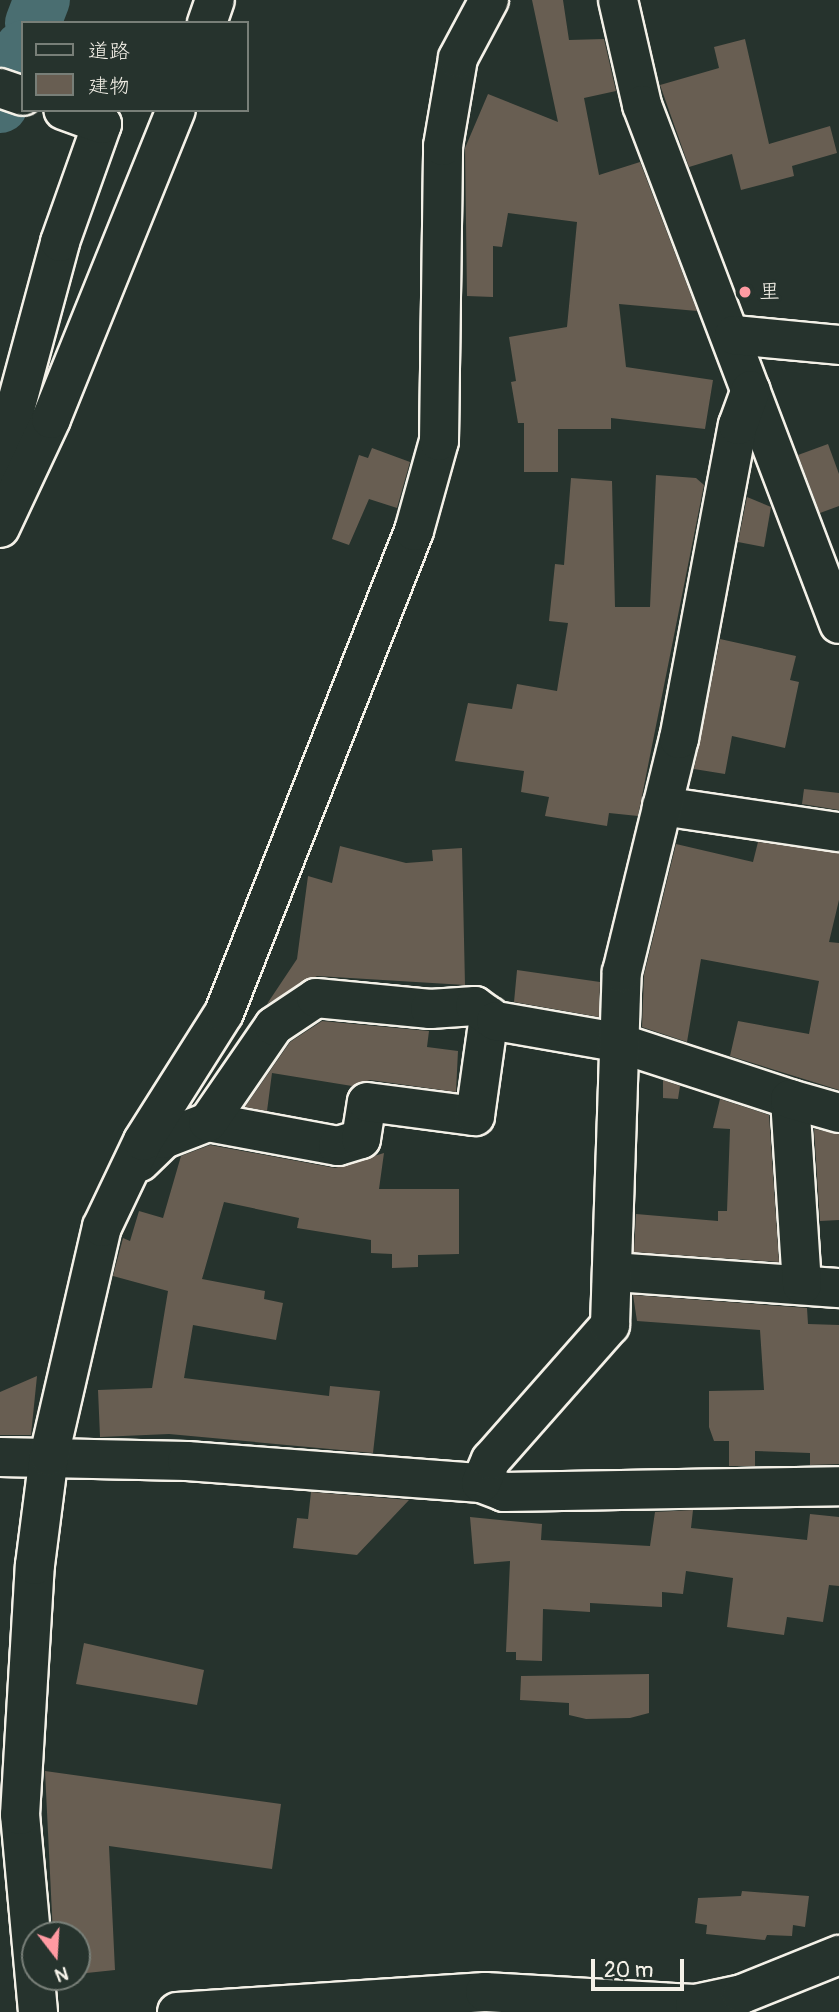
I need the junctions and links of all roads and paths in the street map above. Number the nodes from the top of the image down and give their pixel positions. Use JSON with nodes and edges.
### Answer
{"nodes":[{"id":1,"x":215,"y":0,"type":"edge"},
{"id":2,"x":489,"y":0,"type":"edge"},
{"id":3,"x":618,"y":0,"type":"edge"},
{"id":4,"x":208,"y":21,"type":"edge"},
{"id":5,"x":0,"y":88,"type":"edge"},
{"id":6,"x":21,"y":95,"type":"edge"},
{"id":7,"x":69,"y":112,"type":"edge"},
{"id":8,"x":175,"y":112,"type":"edge"},
{"id":9,"x":734,"y":335,"type":"junction"},
{"id":10,"x":839,"y":345,"type":"edge"},
{"id":11,"x":751,"y":390,"type":"junction"},
{"id":12,"x":0,"y":465,"type":"edge"},
{"id":13,"x":0,"y":528,"type":"edge"},
{"id":14,"x":825,"y":545,"type":"edge"},
{"id":15,"x":839,"y":624,"type":"edge"},
{"id":16,"x":662,"y":806,"type":"junction"},
{"id":17,"x":839,"y":832,"type":"edge"},
{"id":18,"x":489,"y":1016,"type":"junction"},
{"id":19,"x":616,"y":1042,"type":"junction"},
{"id":20,"x":790,"y":1098,"type":"junction"},
{"id":21,"x":839,"y":1113,"type":"edge"},
{"id":22,"x":208,"y":1122,"type":"junction"},
{"id":23,"x":132,"y":1169,"type":"junction"},
{"id":24,"x":614,"y":1272,"type":"junction"},
{"id":25,"x":802,"y":1285,"type":"junction"},
{"id":26,"x":839,"y":1288,"type":"edge"},
{"id":27,"x":0,"y":1457,"type":"edge"},
{"id":28,"x":49,"y":1457,"type":"junction"},
{"id":29,"x":481,"y":1483,"type":"junction"},
{"id":30,"x":839,"y":1486,"type":"edge"},
{"id":31,"x":839,"y":1955,"type":"edge"},
{"id":32,"x":38,"y":2012,"type":"edge"},
{"id":33,"x":177,"y":2012,"type":"edge"}],
"edges":[{"from":1,"to":4,"type":"street"},
{"from":2,"to":23,"type":"street"},
{"from":3,"to":9,"type":"street"},
{"from":5,"to":6,"type":"street"},
{"from":7,"to":12,"type":"street"},
{"from":8,"to":13,"type":"street"},
{"from":9,"to":10,"type":"street"},
{"from":9,"to":11,"type":"street"},
{"from":11,"to":14,"type":"street"},
{"from":11,"to":16,"type":"street"},
{"from":14,"to":15,"type":"street"},
{"from":16,"to":17,"type":"street"},
{"from":16,"to":19,"type":"street"},
{"from":18,"to":19,"type":"street"},
{"from":18,"to":22,"type":"street"},
{"from":18,"to":22,"type":"street"},
{"from":19,"to":20,"type":"street"},
{"from":19,"to":24,"type":"street"},
{"from":20,"to":21,"type":"street"},
{"from":20,"to":25,"type":"street"},
{"from":22,"to":23,"type":"street"},
{"from":23,"to":28,"type":"street"},
{"from":24,"to":25,"type":"street"},
{"from":24,"to":29,"type":"street"},
{"from":25,"to":26,"type":"street"},
{"from":27,"to":28,"type":"street"},
{"from":28,"to":29,"type":"street"},
{"from":28,"to":32,"type":"street"},
{"from":29,"to":30,"type":"street"},
{"from":31,"to":33,"type":"street"}]}
